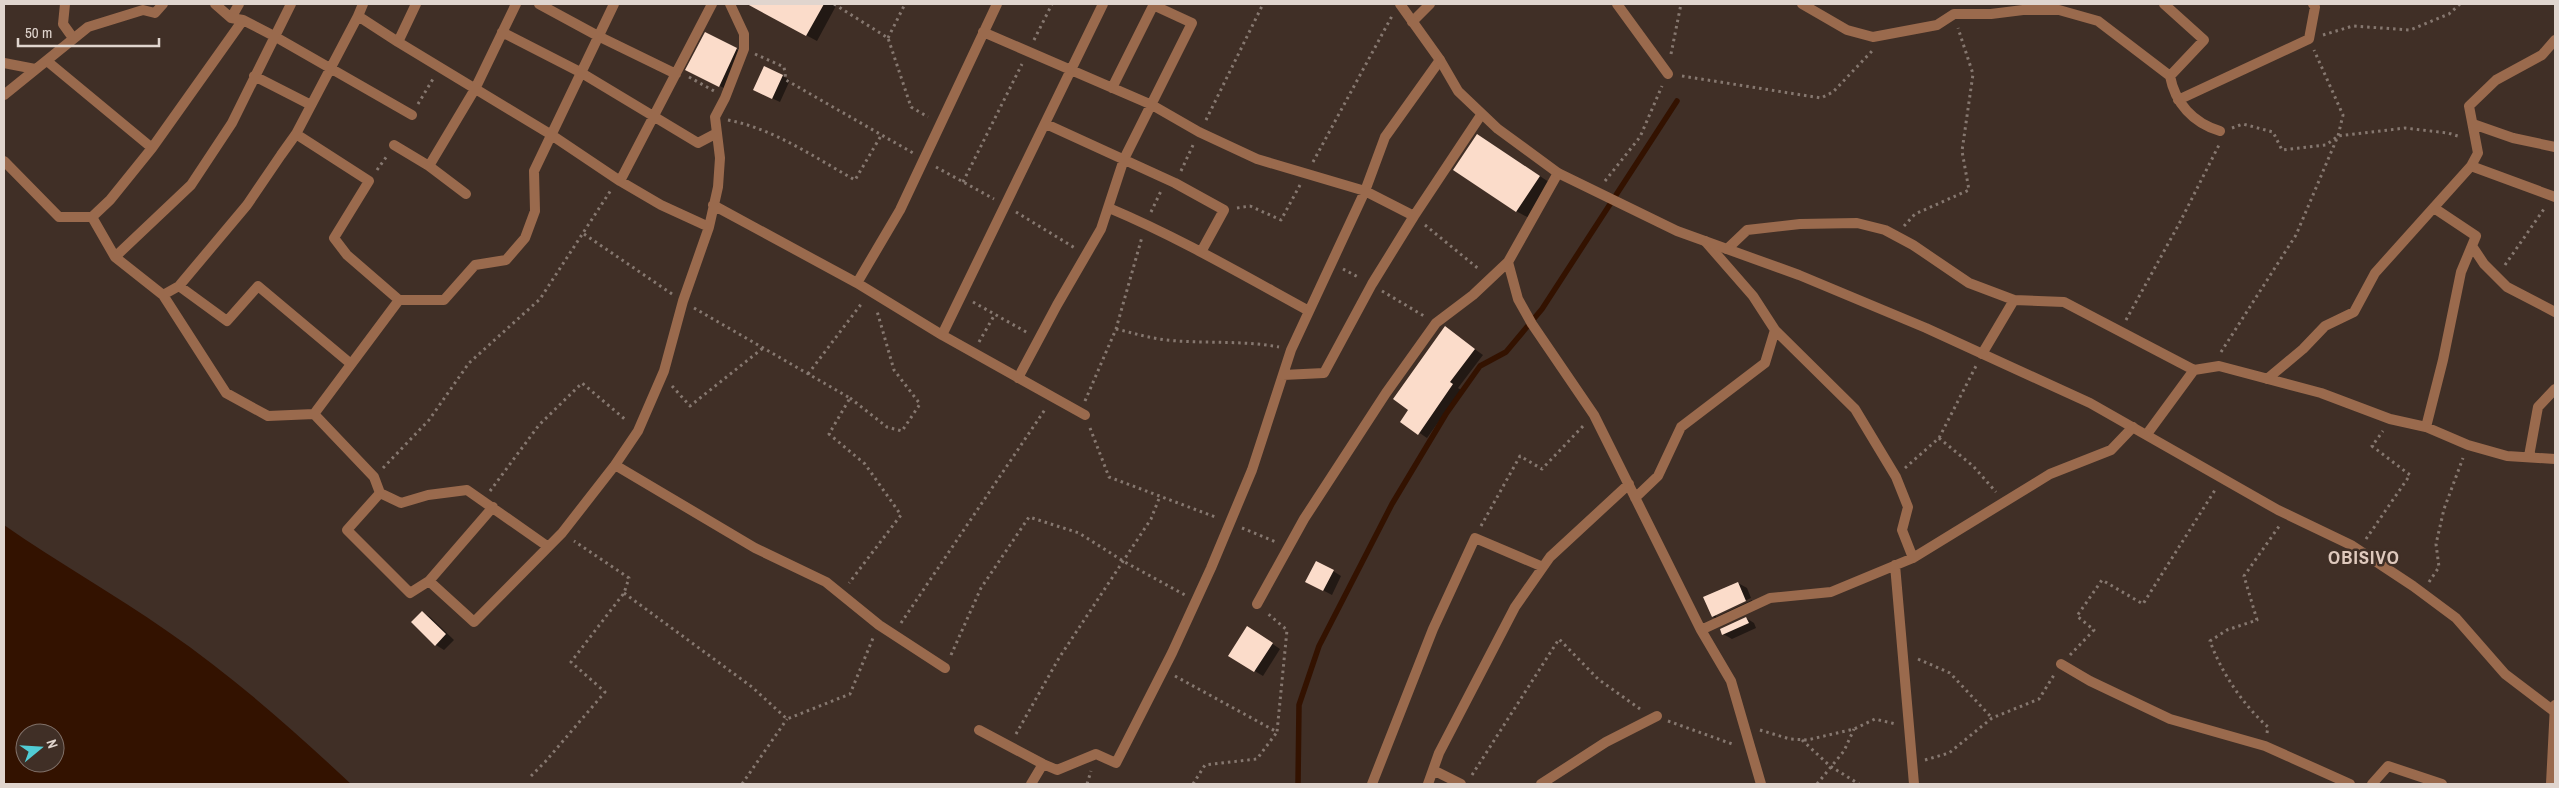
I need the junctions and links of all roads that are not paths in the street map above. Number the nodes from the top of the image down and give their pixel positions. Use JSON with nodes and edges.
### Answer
{"nodes":[{"id":1,"x":65,"y":4,"type":"edge"},
{"id":2,"x":163,"y":4,"type":"edge"},
{"id":3,"x":215,"y":4,"type":"edge"},
{"id":4,"x":239,"y":4,"type":"edge"},
{"id":5,"x":291,"y":4,"type":"edge"},
{"id":6,"x":364,"y":4,"type":"edge"},
{"id":7,"x":416,"y":4,"type":"edge"},
{"id":8,"x":516,"y":4,"type":"edge"},
{"id":9,"x":539,"y":4,"type":"edge"},
{"id":10,"x":614,"y":4,"type":"edge"},
{"id":11,"x":712,"y":4,"type":"edge"},
{"id":12,"x":730,"y":4,"type":"edge"},
{"id":13,"x":997,"y":4,"type":"edge"},
{"id":14,"x":1103,"y":4,"type":"edge"},
{"id":15,"x":1430,"y":4,"type":"edge"},
{"id":16,"x":1617,"y":4,"type":"edge"},
{"id":17,"x":1802,"y":4,"type":"edge"},
{"id":18,"x":2164,"y":4,"type":"edge"},
{"id":19,"x":2313,"y":4,"type":"edge"},
{"id":20,"x":1154,"y":5,"type":"edge"},
{"id":21,"x":1815,"y":6,"type":"edge"},
{"id":22,"x":1397,"y":8,"type":"edge"},
{"id":23,"x":1956,"y":9,"type":"edge"},
{"id":24,"x":358,"y":16,"type":"junction"},
{"id":25,"x":231,"y":18,"type":"junction"},
{"id":26,"x":243,"y":20,"type":"junction"},
{"id":27,"x":1412,"y":22,"type":"junction"},
{"id":28,"x":502,"y":32,"type":"junction"},
{"id":29,"x":983,"y":32,"type":"junction"},
{"id":30,"x":274,"y":36,"type":"junction"},
{"id":31,"x":598,"y":36,"type":"junction"},
{"id":32,"x":74,"y":38,"type":"junction"},
{"id":33,"x":2555,"y":40,"type":"edge"},
{"id":34,"x":398,"y":42,"type":"junction"},
{"id":35,"x":1440,"y":60,"type":"junction"},
{"id":36,"x":47,"y":61,"type":"junction"},
{"id":37,"x":4,"y":63,"type":"edge"},
{"id":38,"x":330,"y":67,"type":"junction"},
{"id":39,"x":35,"y":70,"type":"junction"},
{"id":40,"x":1071,"y":70,"type":"junction"},
{"id":41,"x":580,"y":72,"type":"junction"},
{"id":42,"x":677,"y":72,"type":"junction"},
{"id":43,"x":1668,"y":74,"type":"road end"},
{"id":44,"x":254,"y":76,"type":"junction"},
{"id":45,"x":2170,"y":76,"type":"junction"},
{"id":46,"x":1112,"y":88,"type":"junction"},
{"id":47,"x":475,"y":89,"type":"junction"},
{"id":48,"x":4,"y":95,"type":"edge"},
{"id":49,"x":2178,"y":100,"type":"junction"},
{"id":50,"x":311,"y":105,"type":"junction"},
{"id":51,"x":1152,"y":105,"type":"junction"},
{"id":52,"x":412,"y":115,"type":"dead end"},
{"id":53,"x":655,"y":115,"type":"junction"},
{"id":54,"x":1481,"y":116,"type":"junction"},
{"id":55,"x":1046,"y":124,"type":"junction"},
{"id":56,"x":2473,"y":124,"type":"junction"},
{"id":57,"x":2220,"y":131,"type":"road end"},
{"id":58,"x":717,"y":133,"type":"junction"},
{"id":59,"x":296,"y":134,"type":"junction"},
{"id":60,"x":550,"y":134,"type":"junction"},
{"id":61,"x":394,"y":145,"type":"dead end"},
{"id":62,"x":2555,"y":147,"type":"edge"},
{"id":63,"x":152,"y":148,"type":"junction"},
{"id":64,"x":1124,"y":159,"type":"junction"},
{"id":65,"x":4,"y":161,"type":"edge"},
{"id":66,"x":429,"y":166,"type":"junction"},
{"id":67,"x":2472,"y":166,"type":"junction"},
{"id":68,"x":1558,"y":173,"type":"junction"},
{"id":69,"x":620,"y":181,"type":"junction"},
{"id":70,"x":1365,"y":191,"type":"junction"},
{"id":71,"x":466,"y":194,"type":"dead end"},
{"id":72,"x":2554,"y":196,"type":"edge"},
{"id":73,"x":713,"y":205,"type":"junction"},
{"id":74,"x":1109,"y":208,"type":"junction"},
{"id":75,"x":2434,"y":208,"type":"junction"},
{"id":76,"x":1414,"y":216,"type":"junction"},
{"id":77,"x":92,"y":217,"type":"junction"},
{"id":78,"x":709,"y":227,"type":"junction"},
{"id":79,"x":1706,"y":241,"type":"junction"},
{"id":80,"x":2472,"y":246,"type":"junction"},
{"id":81,"x":1727,"y":249,"type":"junction"},
{"id":82,"x":1201,"y":252,"type":"junction"},
{"id":83,"x":116,"y":256,"type":"junction"},
{"id":84,"x":1508,"y":262,"type":"junction"},
{"id":85,"x":857,"y":284,"type":"junction"},
{"id":86,"x":179,"y":286,"type":"junction"},
{"id":87,"x":163,"y":295,"type":"junction"},
{"id":88,"x":400,"y":300,"type":"junction"},
{"id":89,"x":2014,"y":300,"type":"junction"},
{"id":90,"x":1309,"y":311,"type":"junction"},
{"id":91,"x":2555,"y":312,"type":"edge"},
{"id":92,"x":1775,"y":330,"type":"junction"},
{"id":93,"x":942,"y":335,"type":"junction"},
{"id":94,"x":1982,"y":354,"type":"junction"},
{"id":95,"x":351,"y":364,"type":"junction"},
{"id":96,"x":2194,"y":370,"type":"junction"},
{"id":97,"x":1283,"y":375,"type":"junction"},
{"id":98,"x":1018,"y":378,"type":"junction"},
{"id":99,"x":2267,"y":379,"type":"junction"},
{"id":100,"x":2555,"y":389,"type":"edge"},
{"id":101,"x":314,"y":414,"type":"junction"},
{"id":102,"x":1083,"y":414,"type":"road end"},
{"id":103,"x":2133,"y":427,"type":"junction"},
{"id":104,"x":2426,"y":427,"type":"junction"},
{"id":105,"x":2147,"y":434,"type":"junction"},
{"id":106,"x":2529,"y":456,"type":"junction"},
{"id":107,"x":2555,"y":458,"type":"edge"},
{"id":108,"x":614,"y":466,"type":"junction"},
{"id":109,"x":1628,"y":484,"type":"junction"},
{"id":110,"x":380,"y":493,"type":"junction"},
{"id":111,"x":1635,"y":498,"type":"junction"},
{"id":112,"x":493,"y":507,"type":"junction"},
{"id":113,"x":547,"y":546,"type":"junction"},
{"id":114,"x":1913,"y":558,"type":"junction"},
{"id":115,"x":1896,"y":565,"type":"junction"},
{"id":116,"x":1542,"y":567,"type":"junction"},
{"id":117,"x":429,"y":581,"type":"junction"},
{"id":118,"x":1256,"y":604,"type":"road end"},
{"id":119,"x":1701,"y":630,"type":"junction"},
{"id":120,"x":2061,"y":664,"type":"road end"},
{"id":121,"x":945,"y":668,"type":"road end"},
{"id":122,"x":2555,"y":709,"type":"edge"},
{"id":123,"x":1657,"y":716,"type":"dead end"},
{"id":124,"x":979,"y":730,"type":"dead end"},
{"id":125,"x":1043,"y":764,"type":"junction"},
{"id":126,"x":1433,"y":770,"type":"junction"},
{"id":127,"x":1031,"y":784,"type":"edge"},
{"id":128,"x":1372,"y":784,"type":"edge"},
{"id":129,"x":1428,"y":784,"type":"edge"},
{"id":130,"x":1461,"y":784,"type":"edge"},
{"id":131,"x":1541,"y":784,"type":"edge"},
{"id":132,"x":1761,"y":784,"type":"edge"},
{"id":133,"x":1914,"y":784,"type":"edge"},
{"id":134,"x":2350,"y":784,"type":"edge"},
{"id":135,"x":2372,"y":784,"type":"edge"},
{"id":136,"x":2442,"y":784,"type":"edge"},
{"id":137,"x":2551,"y":784,"type":"edge"}],
"edges":[{"from":1,"to":32,"type":"street"},
{"from":2,"to":32,"type":"street"},
{"from":3,"to":25,"type":"street"},
{"from":4,"to":25,"type":"street"},
{"from":5,"to":30,"type":"street"},
{"from":6,"to":24,"type":"street"},
{"from":7,"to":34,"type":"street"},
{"from":8,"to":28,"type":"street"},
{"from":9,"to":31,"type":"street"},
{"from":10,"to":31,"type":"street"},
{"from":11,"to":42,"type":"street"},
{"from":12,"to":58,"type":"street"},
{"from":13,"to":29,"type":"street"},
{"from":14,"to":40,"type":"street"},
{"from":15,"to":27,"type":"street"},
{"from":16,"to":43,"type":"street"},
{"from":17,"to":21,"type":"street"},
{"from":18,"to":45,"type":"street"},
{"from":19,"to":49,"type":"street"},
{"from":20,"to":46,"type":"street"},
{"from":20,"to":51,"type":"street"},
{"from":21,"to":23,"type":"street"},
{"from":22,"to":27,"type":"street"},
{"from":23,"to":45,"type":"street"},
{"from":24,"to":34,"type":"street"},
{"from":24,"to":38,"type":"street"},
{"from":25,"to":26,"type":"street"},
{"from":26,"to":30,"type":"street"},
{"from":26,"to":63,"type":"street"},
{"from":27,"to":35,"type":"street"},
{"from":28,"to":41,"type":"street"},
{"from":28,"to":47,"type":"street"},
{"from":29,"to":40,"type":"street"},
{"from":29,"to":85,"type":"street"},
{"from":30,"to":38,"type":"street"},
{"from":30,"to":44,"type":"street"},
{"from":31,"to":41,"type":"street"},
{"from":31,"to":42,"type":"street"},
{"from":32,"to":36,"type":"street"},
{"from":33,"to":56,"type":"street"},
{"from":34,"to":47,"type":"street"},
{"from":35,"to":54,"type":"street"},
{"from":35,"to":70,"type":"street"},
{"from":36,"to":39,"type":"street"},
{"from":36,"to":63,"type":"street"},
{"from":37,"to":39,"type":"street"},
{"from":38,"to":50,"type":"street"},
{"from":38,"to":52,"type":"street"},
{"from":39,"to":48,"type":"street"},
{"from":40,"to":46,"type":"street"},
{"from":40,"to":55,"type":"street"},
{"from":41,"to":53,"type":"street"},
{"from":41,"to":60,"type":"street"},
{"from":42,"to":53,"type":"street"},
{"from":44,"to":50,"type":"street"},
{"from":44,"to":83,"type":"street"},
{"from":45,"to":49,"type":"street"},
{"from":46,"to":51,"type":"street"},
{"from":47,"to":60,"type":"street"},
{"from":47,"to":66,"type":"street"},
{"from":49,"to":57,"type":"street"},
{"from":50,"to":59,"type":"street"},
{"from":51,"to":64,"type":"street"},
{"from":51,"to":70,"type":"street"},
{"from":53,"to":58,"type":"street"},
{"from":53,"to":69,"type":"street"},
{"from":54,"to":68,"type":"street"},
{"from":54,"to":76,"type":"street"},
{"from":55,"to":64,"type":"street"},
{"from":55,"to":93,"type":"street"},
{"from":56,"to":62,"type":"street"},
{"from":56,"to":67,"type":"street"},
{"from":58,"to":73,"type":"street"},
{"from":59,"to":86,"type":"street"},
{"from":59,"to":88,"type":"street"},
{"from":60,"to":69,"type":"street"},
{"from":60,"to":88,"type":"street"},
{"from":61,"to":66,"type":"street"},
{"from":63,"to":77,"type":"street"},
{"from":64,"to":74,"type":"street"},
{"from":64,"to":82,"type":"street"},
{"from":65,"to":77,"type":"street"},
{"from":66,"to":71,"type":"street"},
{"from":67,"to":72,"type":"street"},
{"from":67,"to":75,"type":"street"},
{"from":68,"to":79,"type":"street"},
{"from":68,"to":84,"type":"street"},
{"from":69,"to":78,"type":"street"},
{"from":70,"to":76,"type":"street"},
{"from":70,"to":90,"type":"street"},
{"from":73,"to":78,"type":"street"},
{"from":73,"to":85,"type":"street"},
{"from":74,"to":82,"type":"street"},
{"from":74,"to":98,"type":"street"},
{"from":75,"to":80,"type":"street"},
{"from":75,"to":99,"type":"street"},
{"from":76,"to":97,"type":"street"},
{"from":77,"to":83,"type":"street"},
{"from":78,"to":108,"type":"street"},
{"from":79,"to":81,"type":"street"},
{"from":79,"to":92,"type":"street"},
{"from":80,"to":91,"type":"street"},
{"from":80,"to":104,"type":"street"},
{"from":81,"to":89,"type":"street"},
{"from":81,"to":94,"type":"street"},
{"from":82,"to":90,"type":"street"},
{"from":83,"to":87,"type":"street"},
{"from":84,"to":109,"type":"street"},
{"from":84,"to":118,"type":"street"},
{"from":85,"to":93,"type":"street"},
{"from":86,"to":87,"type":"street"},
{"from":86,"to":95,"type":"street"},
{"from":87,"to":101,"type":"street"},
{"from":88,"to":95,"type":"street"},
{"from":89,"to":94,"type":"street"},
{"from":89,"to":96,"type":"street"},
{"from":90,"to":97,"type":"street"},
{"from":92,"to":111,"type":"street"},
{"from":92,"to":114,"type":"street"},
{"from":93,"to":98,"type":"street"},
{"from":94,"to":103,"type":"street"},
{"from":95,"to":101,"type":"street"},
{"from":96,"to":99,"type":"street"},
{"from":96,"to":105,"type":"street"},
{"from":97,"to":125,"type":"street"},
{"from":98,"to":102,"type":"street"},
{"from":99,"to":104,"type":"street"},
{"from":100,"to":106,"type":"street"},
{"from":101,"to":110,"type":"street"},
{"from":103,"to":105,"type":"street"},
{"from":103,"to":114,"type":"street"},
{"from":104,"to":106,"type":"street"},
{"from":105,"to":122,"type":"street"},
{"from":106,"to":107,"type":"street"},
{"from":108,"to":113,"type":"street"},
{"from":108,"to":121,"type":"street"},
{"from":109,"to":111,"type":"street"},
{"from":109,"to":116,"type":"street"},
{"from":110,"to":112,"type":"street"},
{"from":110,"to":117,"type":"street"},
{"from":111,"to":119,"type":"street"},
{"from":112,"to":113,"type":"street"},
{"from":112,"to":117,"type":"street"},
{"from":113,"to":117,"type":"street"},
{"from":114,"to":115,"type":"street"},
{"from":115,"to":119,"type":"street"},
{"from":115,"to":133,"type":"street"},
{"from":116,"to":126,"type":"street"},
{"from":116,"to":128,"type":"street"},
{"from":119,"to":132,"type":"street"},
{"from":120,"to":134,"type":"street"},
{"from":122,"to":137,"type":"street"},
{"from":123,"to":131,"type":"street"},
{"from":124,"to":125,"type":"street"},
{"from":125,"to":127,"type":"street"},
{"from":126,"to":129,"type":"street"},
{"from":126,"to":130,"type":"street"},
{"from":135,"to":136,"type":"street"}]}
